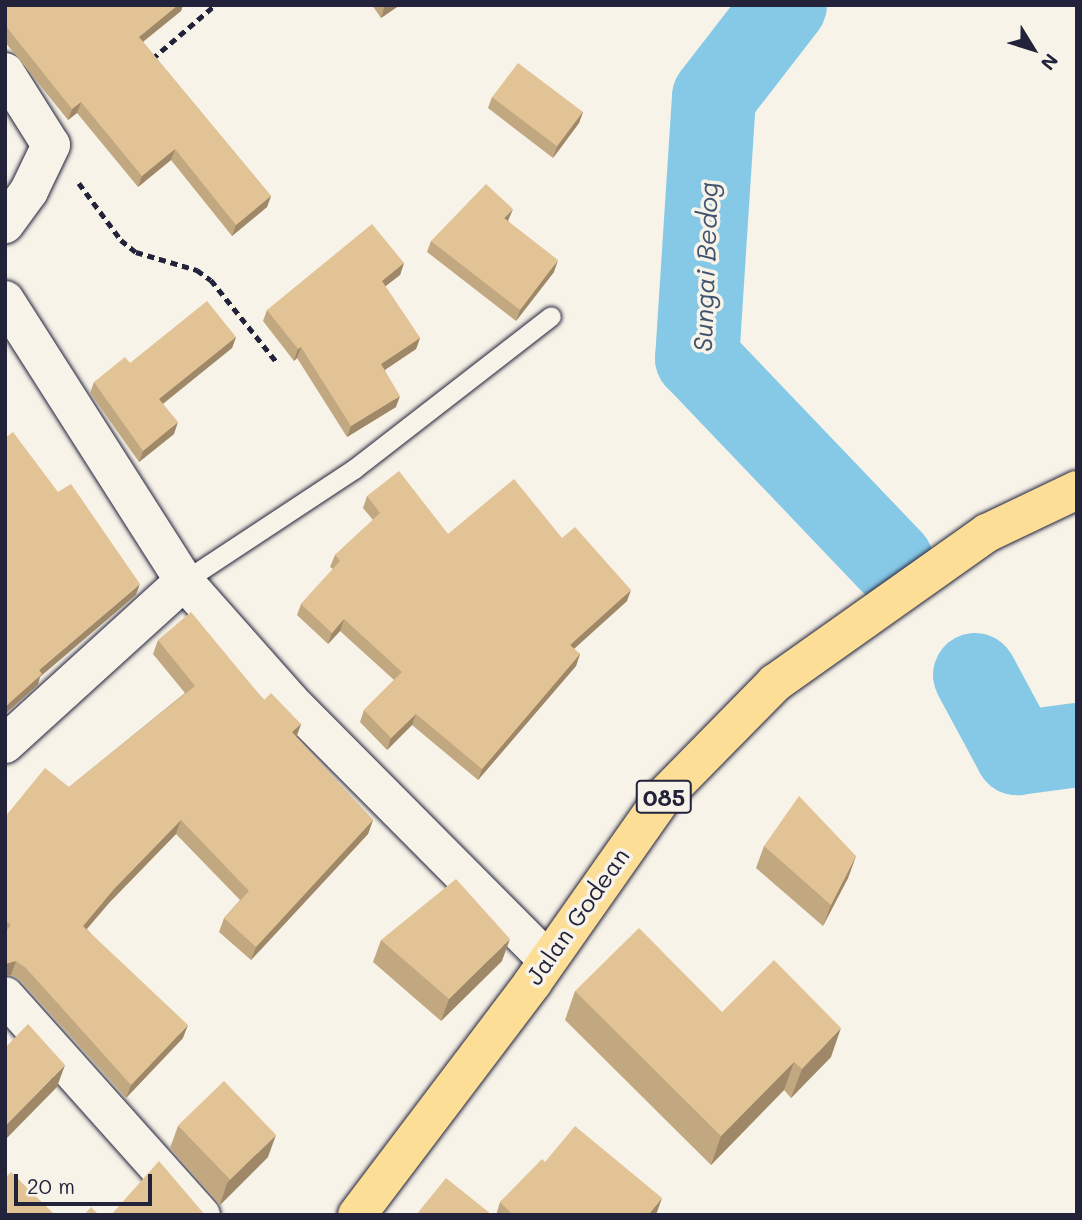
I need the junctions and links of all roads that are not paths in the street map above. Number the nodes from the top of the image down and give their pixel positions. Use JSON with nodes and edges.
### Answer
{"nodes":[{"id":1,"x":5,"y":72,"type":"edge"},
{"id":2,"x":5,"y":225,"type":"edge"},
{"id":3,"x":5,"y":300,"type":"edge"},
{"id":4,"x":551,"y":316,"type":"dead end"},
{"id":5,"x":1077,"y":490,"type":"edge"},
{"id":6,"x":184,"y":581,"type":"junction"},
{"id":7,"x":5,"y":744,"type":"edge"},
{"id":8,"x":547,"y":960,"type":"junction"},
{"id":9,"x":5,"y":996,"type":"edge"},
{"id":10,"x":201,"y":1215,"type":"edge"},
{"id":11,"x":357,"y":1215,"type":"edge"}],
"edges":[{"from":1,"to":2,"type":"street"},
{"from":3,"to":6,"type":"street"},
{"from":4,"to":6,"type":"lane"},
{"from":5,"to":8,"type":"main road","name":"Jalan Godean","number":"085"},
{"from":6,"to":7,"type":"street"},
{"from":6,"to":8,"type":"street"},
{"from":8,"to":11,"type":"main road","name":"Jalan Godean","number":"085"},
{"from":9,"to":10,"type":"street"}]}
